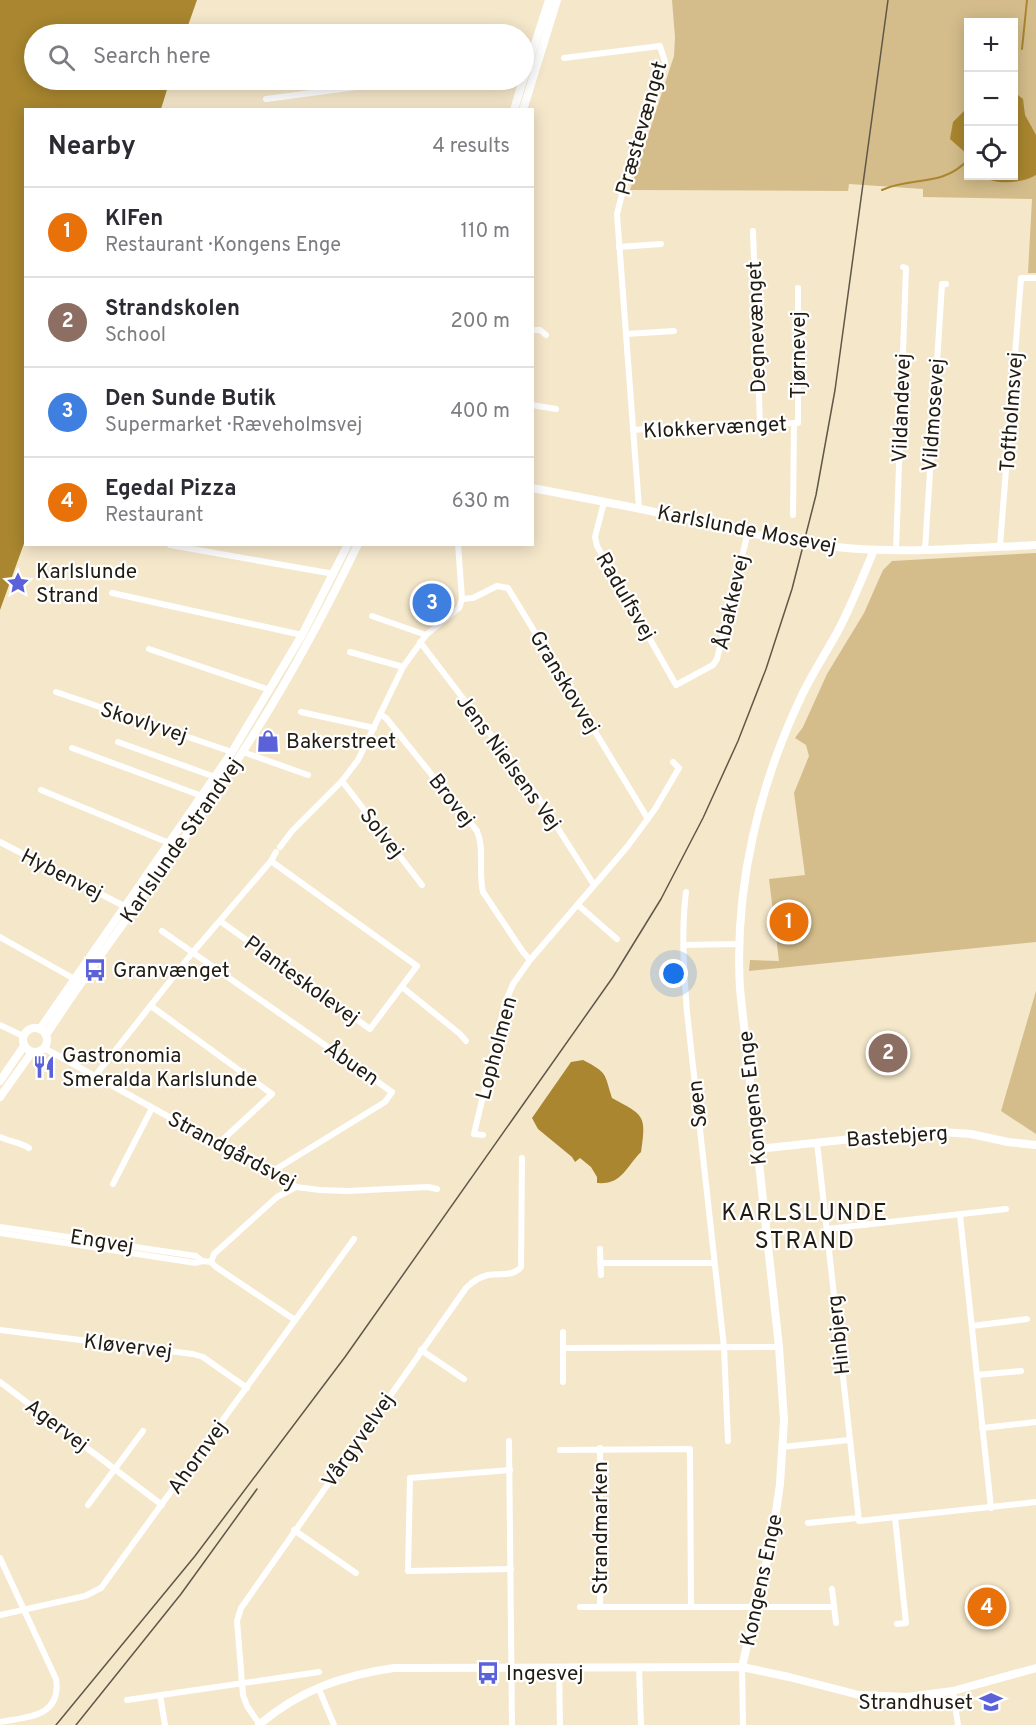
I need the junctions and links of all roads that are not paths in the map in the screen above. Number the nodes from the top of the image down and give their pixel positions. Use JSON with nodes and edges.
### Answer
{"nodes":[{"id":1,"x":549,"y":0,"type":"edge"},
{"id":2,"x":557,"y":0,"type":"edge"},
{"id":3,"x":534,"y":41,"type":"edge"},
{"id":4,"x":564,"y":57,"type":"dead end"},
{"id":5,"x":534,"y":74,"type":"edge"},
{"id":6,"x":334,"y":90,"type":"edge"},
{"id":7,"x":520,"y":90,"type":"edge"},
{"id":8,"x":529,"y":90,"type":"edge"},
{"id":9,"x":266,"y":99,"type":"dead end"},
{"id":10,"x":515,"y":108,"type":"edge"},
{"id":11,"x":524,"y":108,"type":"edge"},
{"id":12,"x":753,"y":231,"type":"dead end"},
{"id":13,"x":661,"y":244,"type":"dead end"},
{"id":14,"x":619,"y":247,"type":"junction"},
{"id":15,"x":903,"y":267,"type":"dead end"},
{"id":16,"x":1036,"y":278,"type":"edge"},
{"id":17,"x":946,"y":284,"type":"dead end"},
{"id":18,"x":798,"y":288,"type":"dead end"},
{"id":19,"x":534,"y":330,"type":"edge"},
{"id":20,"x":674,"y":331,"type":"dead end"},
{"id":21,"x":626,"y":334,"type":"junction"},
{"id":22,"x":546,"y":335,"type":"dead end"},
{"id":23,"x":534,"y":405,"type":"edge"},
{"id":24,"x":556,"y":410,"type":"dead end"},
{"id":25,"x":796,"y":423,"type":"junction"},
{"id":26,"x":760,"y":424,"type":"junction"},
{"id":27,"x":633,"y":430,"type":"junction"},
{"id":28,"x":534,"y":488,"type":"edge"},
{"id":29,"x":604,"y":502,"type":"junction"},
{"id":30,"x":639,"y":508,"type":"junction"},
{"id":31,"x":793,"y":515,"type":"dead end"},
{"id":32,"x":747,"y":532,"type":"junction"},
{"id":33,"x":1036,"y":545,"type":"edge"},
{"id":34,"x":176,"y":546,"type":"edge"},
{"id":35,"x":347,"y":546,"type":"edge"},
{"id":36,"x":356,"y":546,"type":"edge"},
{"id":37,"x":458,"y":546,"type":"edge"},
{"id":38,"x":1000,"y":546,"type":"junction"},
{"id":39,"x":874,"y":550,"type":"junction"},
{"id":40,"x":896,"y":550,"type":"junction"},
{"id":41,"x":925,"y":550,"type":"junction"},
{"id":42,"x":334,"y":574,"type":"junction"},
{"id":43,"x":112,"y":593,"type":"dead end"},
{"id":44,"x":462,"y":599,"type":"junction"},
{"id":45,"x":372,"y":616,"type":"dead end"},
{"id":46,"x":302,"y":635,"type":"junction"},
{"id":47,"x":426,"y":635,"type":"junction"},
{"id":48,"x":420,"y":642,"type":"junction"},
{"id":49,"x":149,"y":649,"type":"dead end"},
{"id":50,"x":350,"y":652,"type":"dead end"},
{"id":51,"x":403,"y":667,"type":"junction"},
{"id":52,"x":676,"y":685,"type":"joint"},
{"id":53,"x":270,"y":690,"type":"junction"},
{"id":54,"x":56,"y":692,"type":"dead end"},
{"id":55,"x":301,"y":712,"type":"dead end"},
{"id":56,"x":380,"y":714,"type":"junction"},
{"id":57,"x":374,"y":728,"type":"junction"},
{"id":58,"x":118,"y":742,"type":"dead end"},
{"id":59,"x":72,"y":748,"type":"dead end"},
{"id":60,"x":232,"y":752,"type":"junction"},
{"id":61,"x":243,"y":752,"type":"junction"},
{"id":62,"x":673,"y":762,"type":"dead end"},
{"id":63,"x":308,"y":775,"type":"dead end"},
{"id":64,"x":215,"y":777,"type":"junction"},
{"id":65,"x":342,"y":781,"type":"junction"},
{"id":66,"x":41,"y":790,"type":"dead end"},
{"id":67,"x":202,"y":796,"type":"junction"},
{"id":68,"x":648,"y":819,"type":"junction"},
{"id":69,"x":0,"y":842,"type":"edge"},
{"id":70,"x":169,"y":843,"type":"junction"},
{"id":71,"x":272,"y":861,"type":"junction"},
{"id":72,"x":422,"y":885,"type":"dead end"},
{"id":73,"x":594,"y":885,"type":"junction"},
{"id":74,"x":686,"y":892,"type":"dead end"},
{"id":75,"x":578,"y":905,"type":"junction"},
{"id":76,"x":124,"y":906,"type":"junction"},
{"id":77,"x":220,"y":921,"type":"junction"},
{"id":78,"x":162,"y":931,"type":"dead end"},
{"id":79,"x":0,"y":937,"type":"edge"},
{"id":80,"x":617,"y":939,"type":"dead end"},
{"id":81,"x":739,"y":944,"type":"junction"},
{"id":82,"x":684,"y":945,"type":"junction"},
{"id":83,"x":193,"y":952,"type":"junction"},
{"id":84,"x":530,"y":960,"type":"junction"},
{"id":85,"x":77,"y":980,"type":"junction"},
{"id":86,"x":402,"y":987,"type":"junction"},
{"id":87,"x":151,"y":1006,"type":"junction"},
{"id":88,"x":0,"y":1025,"type":"edge"},
{"id":89,"x":43,"y":1032,"type":"junction"},
{"id":90,"x":23,"y":1036,"type":"junction"},
{"id":91,"x":466,"y":1041,"type":"dead end"},
{"id":92,"x":24,"y":1046,"type":"junction"},
{"id":93,"x":44,"y":1048,"type":"junction"},
{"id":94,"x":32,"y":1052,"type":"junction"},
{"id":95,"x":95,"y":1076,"type":"junction"},
{"id":96,"x":0,"y":1081,"type":"edge"},
{"id":97,"x":0,"y":1097,"type":"edge"},
{"id":98,"x":152,"y":1108,"type":"junction"},
{"id":99,"x":483,"y":1135,"type":"dead end"},
{"id":100,"x":0,"y":1137,"type":"edge"},
{"id":101,"x":817,"y":1142,"type":"junction"},
{"id":102,"x":218,"y":1144,"type":"junction"},
{"id":103,"x":1036,"y":1145,"type":"edge"},
{"id":104,"x":29,"y":1148,"type":"dead end"},
{"id":105,"x":757,"y":1149,"type":"junction"},
{"id":106,"x":522,"y":1158,"type":"dead end"},
{"id":107,"x":273,"y":1171,"type":"junction"},
{"id":108,"x":113,"y":1184,"type":"dead end"},
{"id":109,"x":296,"y":1187,"type":"junction"},
{"id":110,"x":437,"y":1189,"type":"dead end"},
{"id":111,"x":1006,"y":1209,"type":"dead end"},
{"id":112,"x":960,"y":1215,"type":"junction"},
{"id":113,"x":0,"y":1227,"type":"edge"},
{"id":114,"x":827,"y":1229,"type":"junction"},
{"id":115,"x":0,"y":1233,"type":"edge"},
{"id":116,"x":354,"y":1239,"type":"dead end"},
{"id":117,"x":600,"y":1249,"type":"dead end"},
{"id":118,"x":202,"y":1261,"type":"junction"},
{"id":119,"x":211,"y":1262,"type":"junction"},
{"id":120,"x":600,"y":1263,"type":"junction"},
{"id":121,"x":713,"y":1263,"type":"junction"},
{"id":122,"x":600,"y":1275,"type":"dead end"},
{"id":123,"x":1028,"y":1319,"type":"dead end"},
{"id":124,"x":295,"y":1320,"type":"junction"},
{"id":125,"x":972,"y":1326,"type":"junction"},
{"id":126,"x":0,"y":1330,"type":"edge"},
{"id":127,"x":563,"y":1332,"type":"dead end"},
{"id":128,"x":724,"y":1347,"type":"junction"},
{"id":129,"x":779,"y":1347,"type":"junction"},
{"id":130,"x":563,"y":1348,"type":"junction"},
{"id":131,"x":422,"y":1350,"type":"junction"},
{"id":132,"x":1021,"y":1371,"type":"dead end"},
{"id":133,"x":977,"y":1375,"type":"junction"},
{"id":134,"x":464,"y":1380,"type":"dead end"},
{"id":135,"x":0,"y":1382,"type":"edge"},
{"id":136,"x":563,"y":1382,"type":"dead end"},
{"id":137,"x":247,"y":1388,"type":"junction"},
{"id":138,"x":1036,"y":1422,"type":"edge"},
{"id":139,"x":982,"y":1428,"type":"junction"},
{"id":140,"x":143,"y":1431,"type":"dead end"},
{"id":141,"x":728,"y":1440,"type":"dead end"},
{"id":142,"x":849,"y":1440,"type":"junction"},
{"id":143,"x":509,"y":1441,"type":"dead end"},
{"id":144,"x":782,"y":1447,"type":"junction"},
{"id":145,"x":600,"y":1448,"type":"junction"},
{"id":146,"x":560,"y":1450,"type":"dead end"},
{"id":147,"x":114,"y":1469,"type":"junction"},
{"id":148,"x":510,"y":1470,"type":"junction"},
{"id":149,"x":1036,"y":1502,"type":"edge"},
{"id":150,"x":88,"y":1505,"type":"dead end"},
{"id":151,"x":162,"y":1505,"type":"junction"},
{"id":152,"x":991,"y":1508,"type":"junction"},
{"id":153,"x":895,"y":1517,"type":"junction"},
{"id":154,"x":858,"y":1518,"type":"junction"},
{"id":155,"x":808,"y":1523,"type":"dead end"},
{"id":156,"x":294,"y":1530,"type":"junction"},
{"id":157,"x":0,"y":1558,"type":"edge"},
{"id":158,"x":511,"y":1569,"type":"junction"},
{"id":159,"x":356,"y":1573,"type":"dead end"},
{"id":160,"x":832,"y":1589,"type":"dead end"},
{"id":161,"x":834,"y":1606,"type":"junction"},
{"id":162,"x":580,"y":1607,"type":"dead end"},
{"id":163,"x":600,"y":1607,"type":"junction"},
{"id":164,"x":691,"y":1607,"type":"junction"},
{"id":165,"x":756,"y":1607,"type":"junction"},
{"id":166,"x":24,"y":1610,"type":"junction"},
{"id":167,"x":0,"y":1615,"type":"edge"},
{"id":168,"x":836,"y":1623,"type":"dead end"},
{"id":169,"x":897,"y":1624,"type":"dead end"},
{"id":170,"x":510,"y":1667,"type":"junction"},
{"id":171,"x":559,"y":1667,"type":"junction"},
{"id":172,"x":639,"y":1667,"type":"junction"},
{"id":173,"x":742,"y":1667,"type":"junction"},
{"id":174,"x":1036,"y":1668,"type":"edge"},
{"id":175,"x":319,"y":1672,"type":"dead end"},
{"id":176,"x":241,"y":1683,"type":"junction"},
{"id":177,"x":318,"y":1687,"type":"junction"},
{"id":178,"x":953,"y":1691,"type":"junction"},
{"id":179,"x":160,"y":1695,"type":"junction"},
{"id":180,"x":127,"y":1700,"type":"dead end"},
{"id":181,"x":0,"y":1722,"type":"edge"},
{"id":182,"x":165,"y":1725,"type":"edge"},
{"id":183,"x":260,"y":1725,"type":"edge"},
{"id":184,"x":334,"y":1725,"type":"edge"},
{"id":185,"x":512,"y":1725,"type":"edge"},
{"id":186,"x":560,"y":1725,"type":"edge"},
{"id":187,"x":641,"y":1725,"type":"edge"},
{"id":188,"x":743,"y":1725,"type":"edge"},
{"id":189,"x":958,"y":1725,"type":"edge"}],
"edges":[{"from":1,"to":3,"type":"main road"},
{"from":2,"to":5,"type":"main road"},
{"from":4,"to":14,"type":"street","name":"Præstevænget"},
{"from":6,"to":9,"type":"street"},
{"from":7,"to":10,"type":"main road"},
{"from":8,"to":11,"type":"main road"},
{"from":12,"to":26,"type":"street","name":"Degnevænget"},
{"from":13,"to":14,"type":"street"},
{"from":14,"to":21,"type":"street","name":"Præstevænget"},
{"from":15,"to":40,"type":"street","name":"Vildandevej"},
{"from":16,"to":38,"type":"street","name":"Toftholmsvej"},
{"from":17,"to":41,"type":"street","name":"Vildmosevej"},
{"from":18,"to":25,"type":"street","name":"Tjørnevej"},
{"from":19,"to":22,"type":"street"},
{"from":20,"to":21,"type":"street"},
{"from":21,"to":27,"type":"street","name":"Præstevænget"},
{"from":23,"to":24,"type":"street"},
{"from":25,"to":26,"type":"street","name":"Klokkervænget"},
{"from":25,"to":31,"type":"street","name":"Tjørnevej"},
{"from":26,"to":27,"type":"street","name":"Klokkervænget"},
{"from":27,"to":30,"type":"street","name":"Præstevænget"},
{"from":28,"to":29,"type":"street","name":"Karlslunde Mosevej"},
{"from":29,"to":30,"type":"street","name":"Karlslunde Mosevej"},
{"from":29,"to":52,"type":"street","name":"Radulfsvej"},
{"from":30,"to":32,"type":"street","name":"Karlslunde Mosevej"},
{"from":32,"to":39,"type":"street","name":"Karlslunde Mosevej"},
{"from":32,"to":52,"type":"street","name":"Åbakkevej"},
{"from":33,"to":38,"type":"street","name":"Karlslunde Mosevej"},
{"from":34,"to":42,"type":"street"},
{"from":35,"to":42,"type":"main road","name":"Karlslunde Strandvej"},
{"from":36,"to":61,"type":"main road","name":"Karlslunde Strandvej"},
{"from":37,"to":44,"type":"street"},
{"from":38,"to":41,"type":"street","name":"Karlslunde Mosevej"},
{"from":39,"to":40,"type":"street","name":"Karlslunde Mosevej"},
{"from":39,"to":81,"type":"street","name":"Kongens Enge"},
{"from":40,"to":41,"type":"street","name":"Karlslunde Mosevej"},
{"from":42,"to":46,"type":"main road","name":"Karlslunde Strandvej"},
{"from":43,"to":46,"type":"street"},
{"from":44,"to":47,"type":"street"},
{"from":44,"to":68,"type":"street","name":"Granskovvej"},
{"from":45,"to":47,"type":"street"},
{"from":46,"to":53,"type":"main road","name":"Karlslunde Strandvej"},
{"from":47,"to":48,"type":"street"},
{"from":48,"to":51,"type":"street"},
{"from":48,"to":73,"type":"street","name":"Jens Nielsens Vej"},
{"from":49,"to":53,"type":"street"},
{"from":50,"to":51,"type":"street"},
{"from":51,"to":56,"type":"street"},
{"from":53,"to":60,"type":"main road","name":"Karlslunde Strandvej"},
{"from":54,"to":60,"type":"street","name":"Skovlyvej"},
{"from":55,"to":57,"type":"street"},
{"from":56,"to":57,"type":"street"},
{"from":56,"to":84,"type":"street","name":"Brovej"},
{"from":57,"to":65,"type":"street"},
{"from":58,"to":64,"type":"street"},
{"from":59,"to":67,"type":"street","name":"Karlslunde Strandvej"},
{"from":60,"to":64,"type":"main road","name":"Karlslunde Strandvej"},
{"from":61,"to":63,"type":"street"},
{"from":61,"to":85,"type":"main road","name":"Karlslunde Strandvej"},
{"from":62,"to":68,"type":"street","name":"Lopholmen"},
{"from":64,"to":67,"type":"main road","name":"Karlslunde Strandvej"},
{"from":65,"to":71,"type":"street"},
{"from":65,"to":72,"type":"street","name":"Solvej"},
{"from":66,"to":70,"type":"street"},
{"from":67,"to":70,"type":"main road","name":"Karlslunde Strandvej"},
{"from":68,"to":73,"type":"street","name":"Lopholmen"},
{"from":69,"to":76,"type":"street","name":"Hybenvej"},
{"from":70,"to":76,"type":"main road","name":"Karlslunde Strandvej"},
{"from":71,"to":77,"type":"street"},
{"from":71,"to":86,"type":"street","name":"Planteskolevej"},
{"from":73,"to":75,"type":"street","name":"Lopholmen"},
{"from":74,"to":82,"type":"street","name":"Søen"},
{"from":75,"to":80,"type":"street"},
{"from":75,"to":84,"type":"street","name":"Lopholmen"},
{"from":76,"to":85,"type":"main road","name":"Karlslunde Strandvej"},
{"from":77,"to":83,"type":"street"},
{"from":77,"to":86,"type":"street","name":"Planteskolevej"},
{"from":78,"to":83,"type":"street"},
{"from":79,"to":85,"type":"street"},
{"from":81,"to":82,"type":"street"},
{"from":81,"to":105,"type":"street","name":"Kongens Enge"},
{"from":82,"to":121,"type":"street","name":"Søen"},
{"from":83,"to":87,"type":"street"},
{"from":83,"to":107,"type":"street","name":"Åbuen"},
{"from":84,"to":99,"type":"street","name":"Lopholmen"},
{"from":85,"to":89,"type":"main road","name":"Karlslunde Strandvej"},
{"from":86,"to":91,"type":"street"},
{"from":87,"to":95,"type":"street"},
{"from":87,"to":102,"type":"street"},
{"from":88,"to":90,"type":"street"},
{"from":89,"to":90,"type":"main road"},
{"from":89,"to":93,"type":"main road"},
{"from":90,"to":92,"type":"main road"},
{"from":92,"to":94,"type":"main road"},
{"from":92,"to":96,"type":"main road"},
{"from":93,"to":94,"type":"main road"},
{"from":93,"to":95,"type":"street","name":"Strandgårdsvej"},
{"from":94,"to":97,"type":"main road"},
{"from":95,"to":98,"type":"street","name":"Strandgårdsvej"},
{"from":98,"to":102,"type":"street","name":"Strandgårdsvej"},
{"from":98,"to":108,"type":"street"},
{"from":100,"to":104,"type":"street"},
{"from":101,"to":103,"type":"street","name":"Bastebjerg"},
{"from":101,"to":105,"type":"street","name":"Bastebjerg"},
{"from":101,"to":114,"type":"street","name":"Hinbjerg"},
{"from":102,"to":107,"type":"street","name":"Strandgårdsvej"},
{"from":105,"to":129,"type":"street","name":"Kongens Enge"},
{"from":106,"to":131,"type":"street","name":"Vårgyvelvej"},
{"from":107,"to":109,"type":"street","name":"Strandgårdsvej"},
{"from":109,"to":110,"type":"street","name":"Strandgårdsvej"},
{"from":109,"to":119,"type":"street"},
{"from":111,"to":112,"type":"street"},
{"from":112,"to":114,"type":"street"},
{"from":112,"to":125,"type":"street"},
{"from":113,"to":118,"type":"street","name":"Engvej"},
{"from":114,"to":142,"type":"street","name":"Hinbjerg"},
{"from":115,"to":118,"type":"street","name":"Engvej"},
{"from":116,"to":124,"type":"street","name":"Ahornvej"},
{"from":117,"to":120,"type":"street"},
{"from":118,"to":119,"type":"street","name":"Engvej"},
{"from":119,"to":124,"type":"street"},
{"from":120,"to":121,"type":"street"},
{"from":120,"to":122,"type":"street"},
{"from":121,"to":128,"type":"street","name":"Søen"},
{"from":123,"to":125,"type":"street"},
{"from":124,"to":137,"type":"street","name":"Ahornvej"},
{"from":125,"to":133,"type":"street"},
{"from":126,"to":137,"type":"street","name":"Kløvervej"},
{"from":127,"to":130,"type":"street"},
{"from":128,"to":129,"type":"street"},
{"from":128,"to":130,"type":"street"},
{"from":128,"to":141,"type":"street","name":"Søen"},
{"from":129,"to":144,"type":"street","name":"Kongens Enge"},
{"from":130,"to":136,"type":"street"},
{"from":131,"to":134,"type":"street"},
{"from":131,"to":156,"type":"street","name":"Vårgyvelvej"},
{"from":132,"to":133,"type":"street"},
{"from":133,"to":139,"type":"street"},
{"from":135,"to":147,"type":"street","name":"Agervej"},
{"from":137,"to":151,"type":"street","name":"Ahornvej"},
{"from":138,"to":139,"type":"street"},
{"from":139,"to":152,"type":"street"},
{"from":140,"to":147,"type":"street"},
{"from":142,"to":144,"type":"street"},
{"from":142,"to":154,"type":"street","name":"Hinbjerg"},
{"from":143,"to":148,"type":"street"},
{"from":144,"to":165,"type":"street","name":"Kongens Enge"},
{"from":145,"to":146,"type":"street","name":"Strandmarken"},
{"from":145,"to":163,"type":"street","name":"Strandmarken"},
{"from":145,"to":164,"type":"street","name":"Strandmarken"},
{"from":147,"to":150,"type":"street"},
{"from":147,"to":151,"type":"street","name":"Agervej"},
{"from":148,"to":158,"type":"street"},
{"from":148,"to":158,"type":"street"},
{"from":149,"to":152,"type":"street"},
{"from":151,"to":166,"type":"street","name":"Ahornvej"},
{"from":152,"to":153,"type":"street"},
{"from":153,"to":154,"type":"street"},
{"from":153,"to":169,"type":"street"},
{"from":154,"to":155,"type":"street"},
{"from":156,"to":159,"type":"street"},
{"from":156,"to":176,"type":"street","name":"Vårgyvelvej"},
{"from":157,"to":166,"type":"street"},
{"from":158,"to":170,"type":"street"},
{"from":160,"to":161,"type":"street"},
{"from":161,"to":165,"type":"street","name":"Strandmarken"},
{"from":161,"to":168,"type":"street"},
{"from":162,"to":163,"type":"street","name":"Strandmarken"},
{"from":163,"to":164,"type":"street","name":"Strandmarken"},
{"from":164,"to":165,"type":"street","name":"Strandmarken"},
{"from":165,"to":173,"type":"street","name":"Kongens Enge"},
{"from":166,"to":167,"type":"street","name":"Ahornvej"},
{"from":166,"to":181,"type":"street"},
{"from":170,"to":171,"type":"street"},
{"from":170,"to":177,"type":"street"},
{"from":170,"to":185,"type":"street"},
{"from":171,"to":172,"type":"street"},
{"from":171,"to":186,"type":"street"},
{"from":172,"to":173,"type":"street"},
{"from":172,"to":187,"type":"street"},
{"from":173,"to":178,"type":"street"},
{"from":173,"to":188,"type":"street"},
{"from":174,"to":178,"type":"street"},
{"from":175,"to":176,"type":"street"},
{"from":176,"to":179,"type":"street"},
{"from":176,"to":183,"type":"street","name":"Vårgyvelvej"},
{"from":177,"to":183,"type":"street"},
{"from":177,"to":184,"type":"street"},
{"from":178,"to":189,"type":"street"},
{"from":179,"to":180,"type":"street"},
{"from":179,"to":182,"type":"street"}]}
